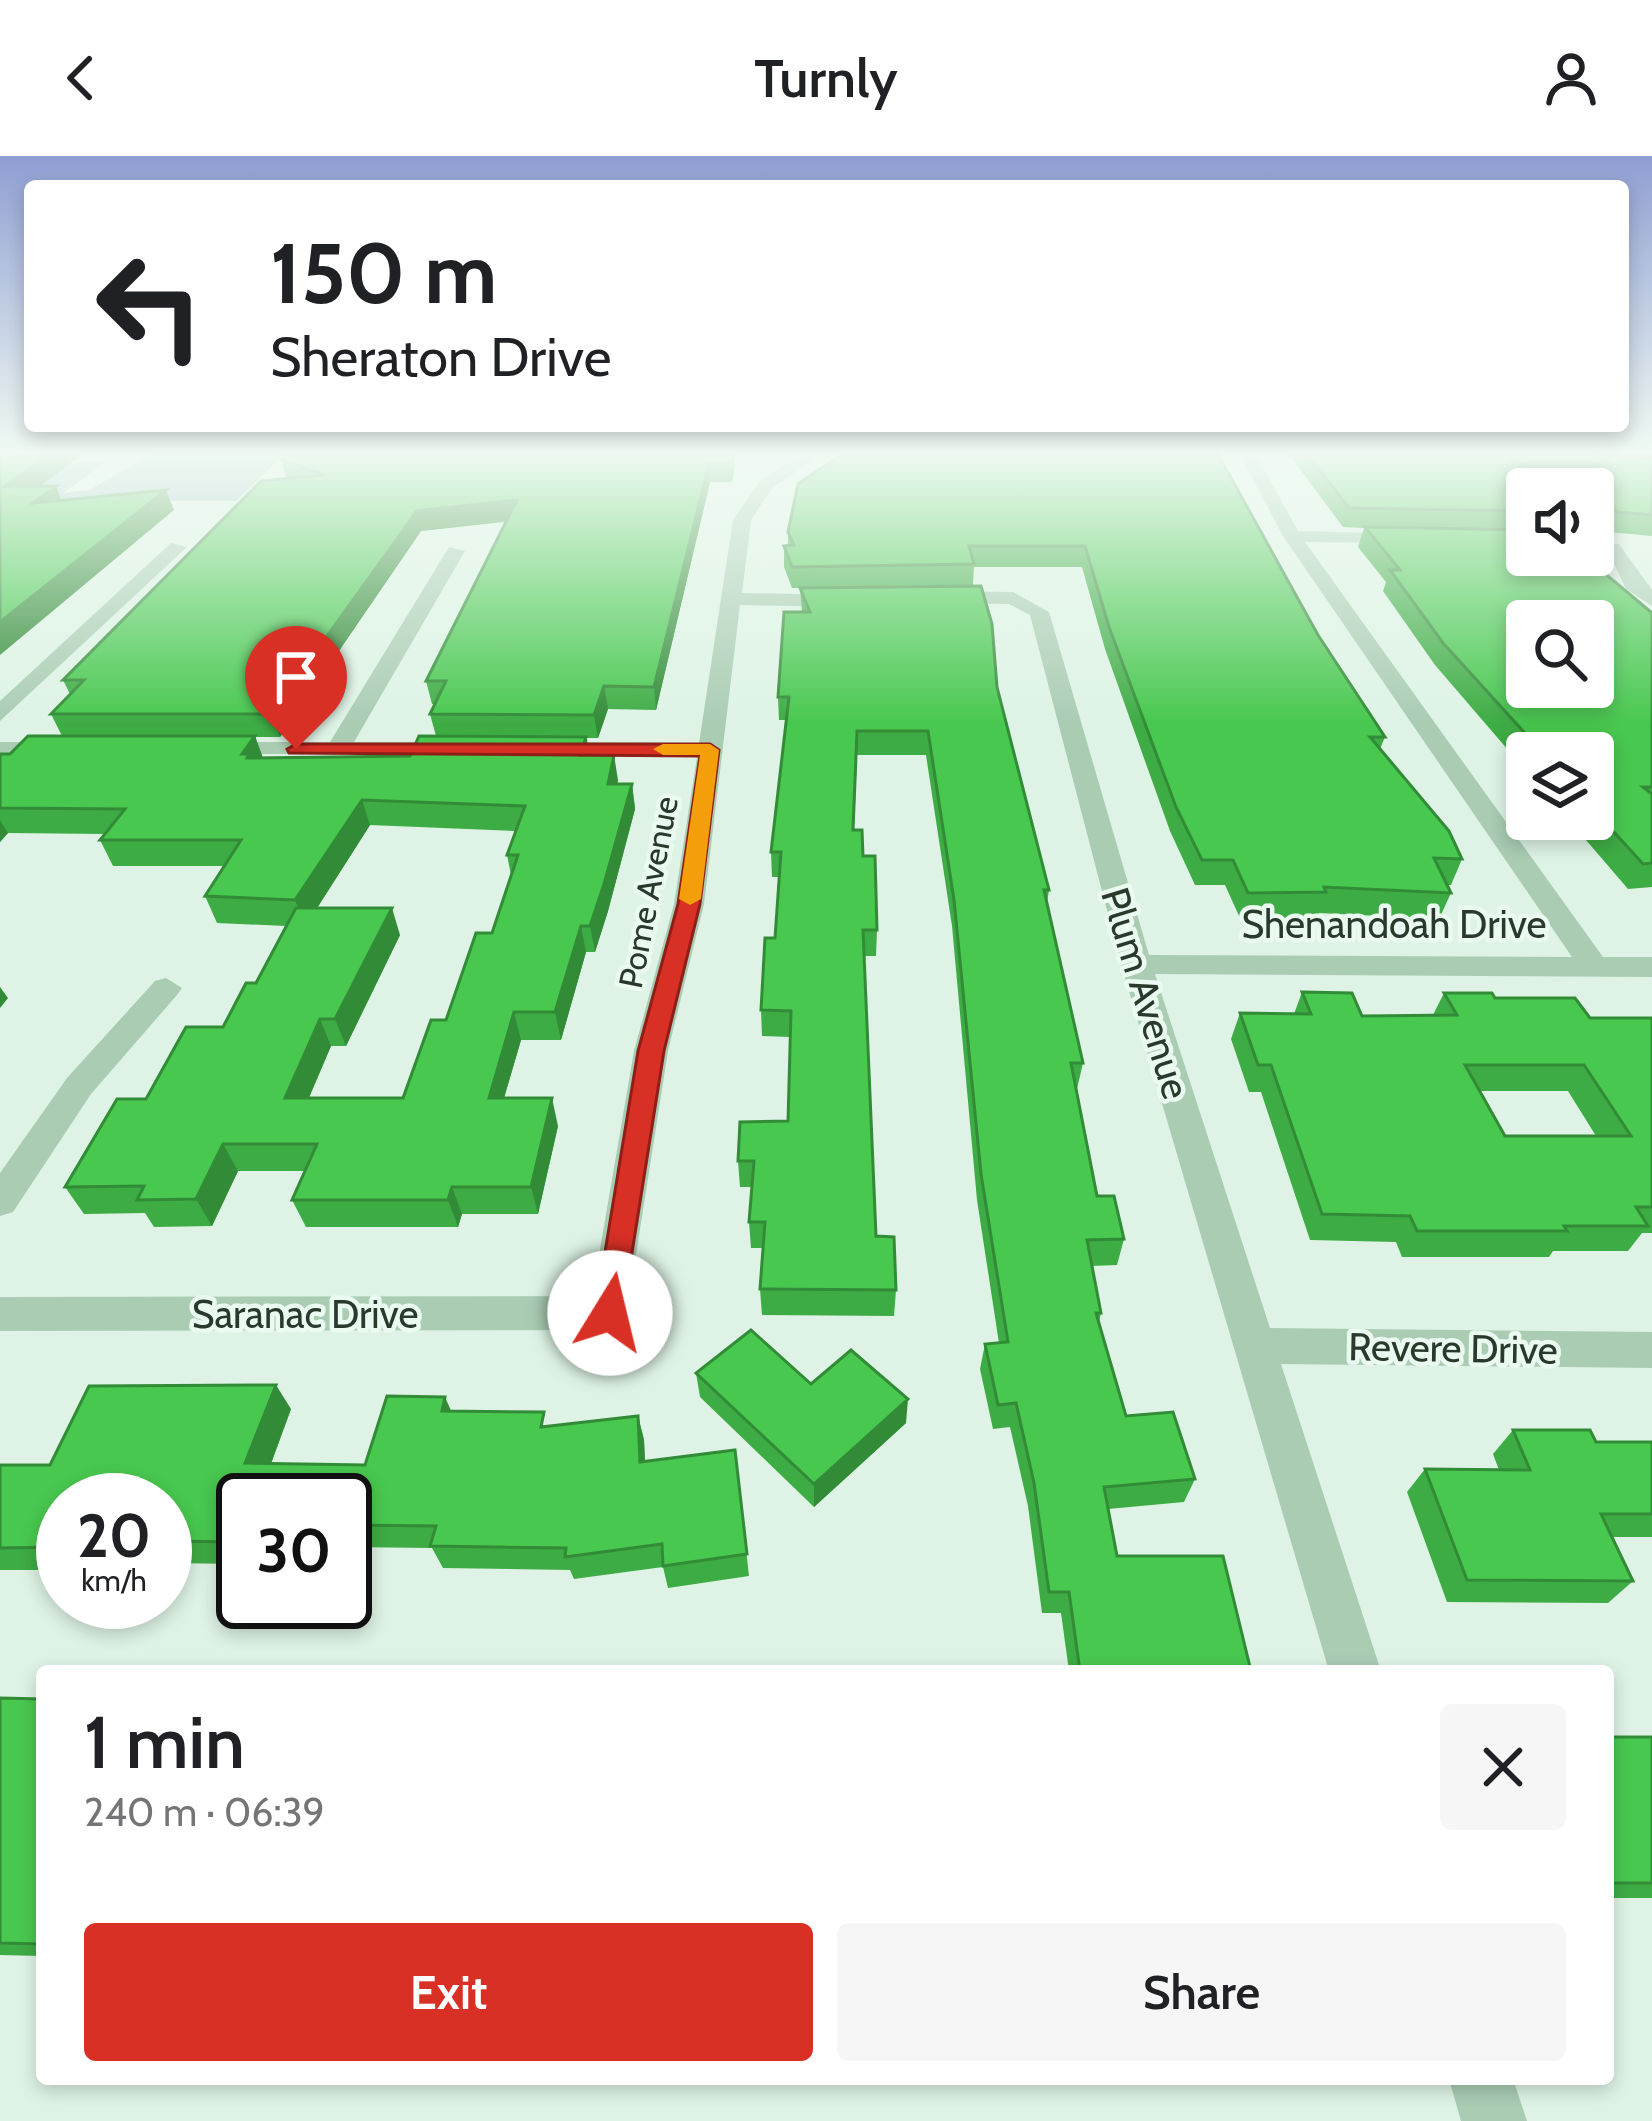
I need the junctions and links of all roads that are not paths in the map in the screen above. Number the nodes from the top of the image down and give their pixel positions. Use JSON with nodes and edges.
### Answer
{"nodes":[{"id":1,"x":739,"y":541,"type":"edge"},
{"id":2,"x":1295,"y":541,"type":"edge"},
{"id":3,"x":178,"y":548,"type":"dead end"},
{"id":4,"x":456,"y":551,"type":"dead end"},
{"id":5,"x":1614,"y":552,"type":"edge"},
{"id":6,"x":730,"y":599,"type":"junction"},
{"id":7,"x":1652,"y":600,"type":"edge"},
{"id":8,"x":0,"y":714,"type":"edge"},
{"id":9,"x":0,"y":749,"type":"edge"},
{"id":10,"x":90,"y":749,"type":"edge"},
{"id":11,"x":180,"y":749,"type":"edge"},
{"id":12,"x":338,"y":749,"type":"junction"},
{"id":13,"x":480,"y":749,"type":"edge"},
{"id":14,"x":527,"y":749,"type":"edge"},
{"id":15,"x":710,"y":750,"type":"junction"},
{"id":16,"x":1136,"y":964,"type":"junction"},
{"id":17,"x":1594,"y":967,"type":"junction"},
{"id":18,"x":1652,"y":967,"type":"edge"},
{"id":19,"x":166,"y":988,"type":"dead end"},
{"id":20,"x":0,"y":1202,"type":"edge"},
{"id":21,"x":610,"y":1313,"type":"joint"},
{"id":22,"x":0,"y":1314,"type":"edge"},
{"id":23,"x":1254,"y":1346,"type":"junction"},
{"id":24,"x":1652,"y":1350,"type":"edge"},
{"id":25,"x":1353,"y":1665,"type":"edge"},
{"id":26,"x":1483,"y":2085,"type":"edge"},
{"id":27,"x":1494,"y":2121,"type":"edge"}],
"edges":[{"from":1,"to":6,"type":"street","name":"Pome Avenue"},
{"from":2,"to":17,"type":"street"},
{"from":3,"to":8,"type":"street"},
{"from":4,"to":12,"type":"street"},
{"from":5,"to":7,"type":"street"},
{"from":6,"to":15,"type":"street","name":"Pome Avenue"},
{"from":6,"to":16,"type":"street","name":"Plum Avenue"},
{"from":9,"to":10,"type":"street"},
{"from":11,"to":12,"type":"street"},
{"from":12,"to":13,"type":"street"},
{"from":14,"to":15,"type":"street"},
{"from":15,"to":21,"type":"street","name":"Pome Avenue"},
{"from":16,"to":17,"type":"street","name":"Shenandoah Drive"},
{"from":16,"to":23,"type":"street","name":"Plum Avenue"},
{"from":17,"to":18,"type":"street","name":"Shenandoah Drive"},
{"from":19,"to":20,"type":"street"},
{"from":21,"to":22,"type":"street","name":"Saranac Drive"},
{"from":23,"to":24,"type":"street","name":"Revere Drive"},
{"from":23,"to":25,"type":"street","name":"Plum Avenue"},
{"from":26,"to":27,"type":"street"}]}
